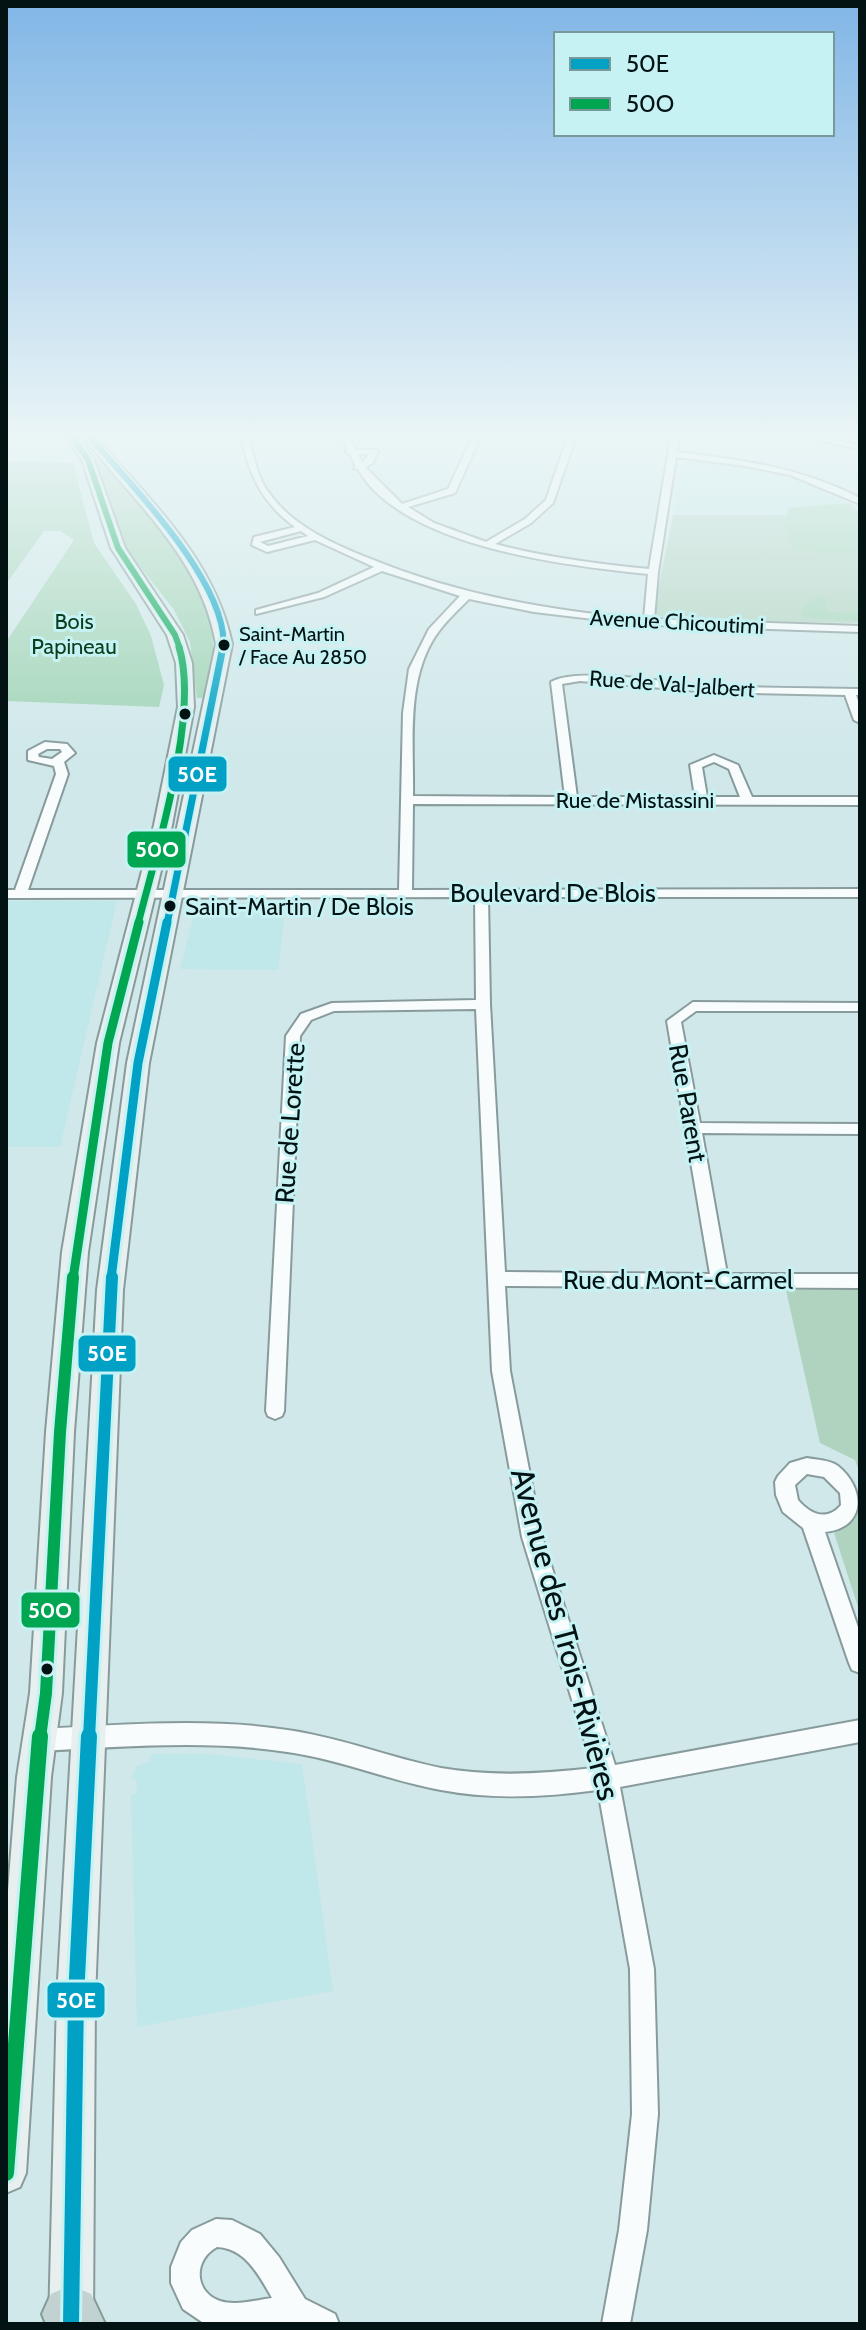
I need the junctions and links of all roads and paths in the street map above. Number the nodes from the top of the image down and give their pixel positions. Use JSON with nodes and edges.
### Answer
{"nodes":[{"id":1,"x":117,"y":545,"type":"edge"},
{"id":2,"x":177,"y":545,"type":"edge"},
{"id":3,"x":258,"y":545,"type":"edge"},
{"id":4,"x":284,"y":545,"type":"edge"},
{"id":5,"x":331,"y":545,"type":"edge"},
{"id":6,"x":491,"y":545,"type":"edge"},
{"id":7,"x":657,"y":545,"type":"edge"},
{"id":8,"x":380,"y":568,"type":"junction"},
{"id":9,"x":653,"y":572,"type":"junction"},
{"id":10,"x":466,"y":596,"type":"junction"},
{"id":11,"x":260,"y":612,"type":"dead end"},
{"id":12,"x":649,"y":625,"type":"junction"},
{"id":13,"x":860,"y":629,"type":"edge"},
{"id":14,"x":855,"y":692,"type":"edge"},
{"id":15,"x":860,"y":720,"type":"edge"},
{"id":16,"x":58,"y":762,"type":"dead end"},
{"id":17,"x":571,"y":799,"type":"junction"},
{"id":18,"x":410,"y":800,"type":"junction"},
{"id":19,"x":701,"y":800,"type":"junction"},
{"id":20,"x":747,"y":800,"type":"junction"},
{"id":21,"x":860,"y":801,"type":"edge"},
{"id":22,"x":481,"y":892,"type":"junction"},
{"id":23,"x":159,"y":893,"type":"junction"},
{"id":24,"x":405,"y":893,"type":"junction"},
{"id":25,"x":860,"y":893,"type":"edge"},
{"id":26,"x":13,"y":894,"type":"edge"},
{"id":27,"x":483,"y":1004,"type":"junction"},
{"id":28,"x":860,"y":1007,"type":"edge"},
{"id":29,"x":691,"y":1128,"type":"junction"},
{"id":30,"x":860,"y":1129,"type":"edge"},
{"id":31,"x":495,"y":1279,"type":"junction"},
{"id":32,"x":720,"y":1280,"type":"junction"},
{"id":33,"x":860,"y":1281,"type":"edge"},
{"id":34,"x":275,"y":1411,"type":"dead end"},
{"id":35,"x":811,"y":1522,"type":"dead end"},
{"id":36,"x":860,"y":1663,"type":"edge"},
{"id":37,"x":860,"y":1731,"type":"edge"},
{"id":38,"x":88,"y":1738,"type":"junction"},
{"id":39,"x":39,"y":1740,"type":"junction"},
{"id":40,"x":607,"y":1777,"type":"junction"},
{"id":41,"x":6,"y":2173,"type":"edge"},
{"id":42,"x":295,"y":2310,"type":"dead end"},
{"id":43,"x":73,"y":2321,"type":"edge"},
{"id":44,"x":325,"y":2324,"type":"edge"},
{"id":45,"x":616,"y":2324,"type":"edge"}],
"edges":[{"from":1,"to":23,"type":"main road"},
{"from":2,"to":23,"type":"main road"},
{"from":3,"to":4,"type":"street"},
{"from":5,"to":8,"type":"street","name":"Avenue Chicoutimi"},
{"from":6,"to":9,"type":"street"},
{"from":7,"to":9,"type":"street"},
{"from":8,"to":10,"type":"street","name":"Avenue Chicoutimi"},
{"from":8,"to":11,"type":"street"},
{"from":9,"to":12,"type":"street"},
{"from":10,"to":12,"type":"street","name":"Avenue Chicoutimi"},
{"from":10,"to":18,"type":"street"},
{"from":12,"to":13,"type":"street","name":"Avenue Chicoutimi"},
{"from":14,"to":15,"type":"street"},
{"from":14,"to":17,"type":"street","name":"Rue de Val-Jalbert"},
{"from":16,"to":26,"type":"street"},
{"from":17,"to":18,"type":"street","name":"Rue de Mistassini"},
{"from":17,"to":19,"type":"street","name":"Rue de Mistassini"},
{"from":18,"to":24,"type":"street"},
{"from":19,"to":20,"type":"street","name":"Rue de Mistassini"},
{"from":19,"to":20,"type":"street"},
{"from":20,"to":21,"type":"street","name":"Rue de Mistassini"},
{"from":22,"to":24,"type":"street","name":"Boulevard De Blois"},
{"from":22,"to":25,"type":"street","name":"Boulevard De Blois"},
{"from":22,"to":27,"type":"street","name":"Avenue des Trois-Rivières"},
{"from":23,"to":24,"type":"street","name":"Boulevard De Blois"},
{"from":23,"to":26,"type":"street","name":"Boulevard De Blois"},
{"from":23,"to":38,"type":"main road"},
{"from":23,"to":39,"type":"main road"},
{"from":27,"to":31,"type":"street","name":"Avenue des Trois-Rivières"},
{"from":27,"to":34,"type":"street","name":"Rue de Lorette"},
{"from":28,"to":29,"type":"street","name":"Rue Parent"},
{"from":29,"to":30,"type":"street"},
{"from":29,"to":32,"type":"street","name":"Rue Parent"},
{"from":31,"to":32,"type":"street","name":"Rue du Mont-Carmel"},
{"from":31,"to":40,"type":"street","name":"Avenue des Trois-Rivières"},
{"from":32,"to":33,"type":"street","name":"Rue du Mont-Carmel"},
{"from":35,"to":36,"type":"street"},
{"from":37,"to":40,"type":"street"},
{"from":38,"to":39,"type":"street"},
{"from":38,"to":40,"type":"street"},
{"from":38,"to":43,"type":"main road"},
{"from":39,"to":41,"type":"main road"},
{"from":40,"to":45,"type":"street","name":"Avenue des Trois-Rivières"},
{"from":42,"to":44,"type":"street"}]}
